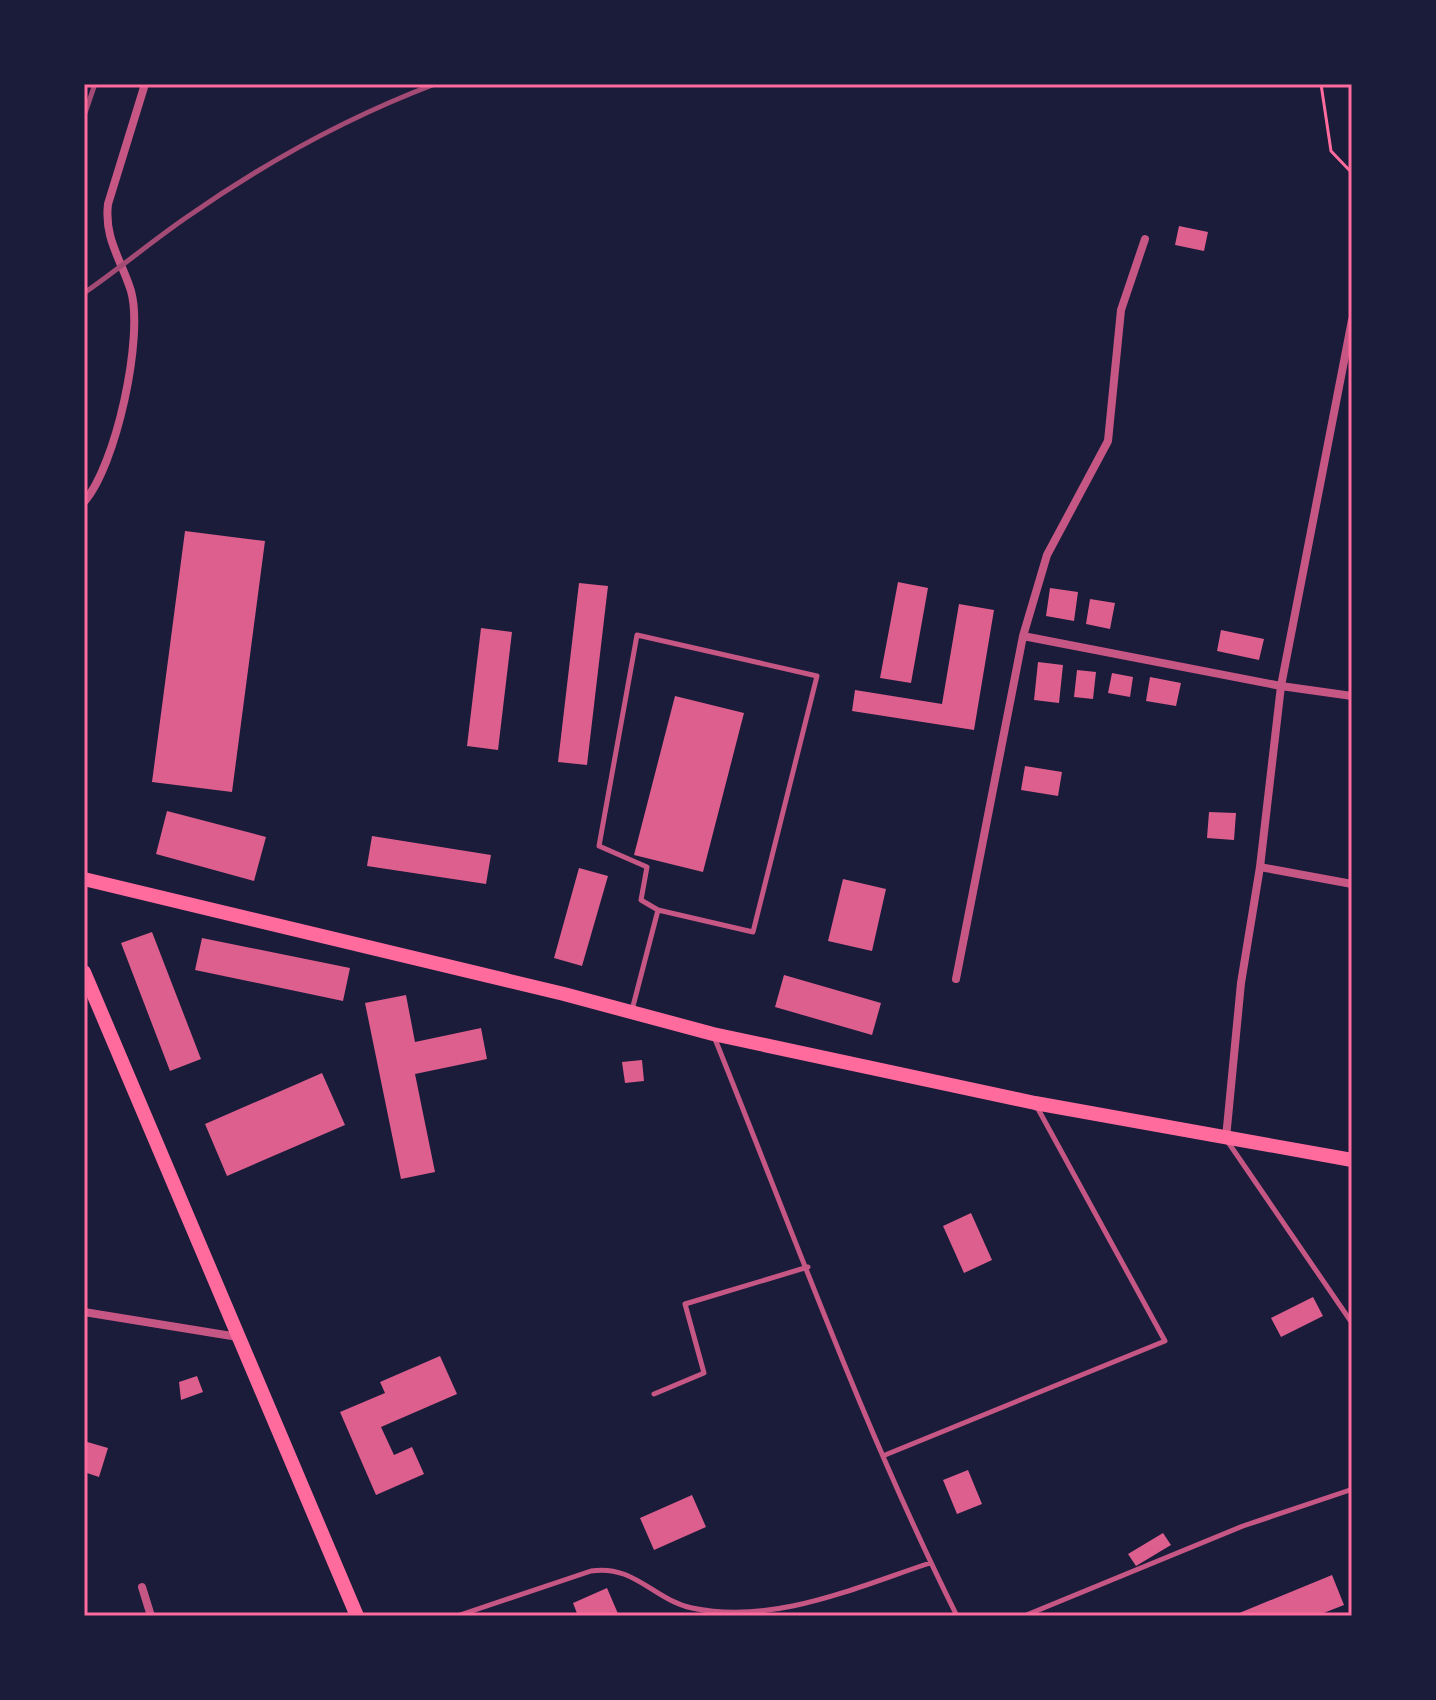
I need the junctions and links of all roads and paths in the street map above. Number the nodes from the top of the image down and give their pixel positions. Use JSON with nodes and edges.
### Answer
{"nodes":[{"id":1,"x":145,"y":84,"type":"edge"},
{"id":2,"x":1321,"y":84,"type":"edge"},
{"id":3,"x":1352,"y":173,"type":"edge"},
{"id":4,"x":1145,"y":239,"type":"dead end"},
{"id":5,"x":1352,"y":320,"type":"edge"},
{"id":6,"x":84,"y":502,"type":"edge"},
{"id":7,"x":1023,"y":636,"type":"junction"},
{"id":8,"x":1281,"y":686,"type":"junction"},
{"id":9,"x":1352,"y":696,"type":"edge"},
{"id":10,"x":1260,"y":867,"type":"junction"},
{"id":11,"x":84,"y":879,"type":"edge"},
{"id":12,"x":1352,"y":884,"type":"edge"},
{"id":13,"x":658,"y":910,"type":"junction"},
{"id":14,"x":84,"y":972,"type":"edge"},
{"id":15,"x":956,"y":979,"type":"dead end"},
{"id":16,"x":632,"y":1011,"type":"junction"},
{"id":17,"x":713,"y":1034,"type":"junction"},
{"id":18,"x":1035,"y":1103,"type":"junction"},
{"id":19,"x":1226,"y":1139,"type":"junction"},
{"id":20,"x":1352,"y":1160,"type":"edge"},
{"id":21,"x":808,"y":1267,"type":"junction"},
{"id":22,"x":84,"y":1312,"type":"edge"},
{"id":23,"x":1352,"y":1323,"type":"edge"},
{"id":24,"x":239,"y":1337,"type":"junction"},
{"id":25,"x":654,"y":1394,"type":"dead end"},
{"id":26,"x":885,"y":1455,"type":"junction"},
{"id":27,"x":1352,"y":1493,"type":"edge"},
{"id":28,"x":930,"y":1563,"type":"junction"},
{"id":29,"x":142,"y":1587,"type":"dead end"},
{"id":30,"x":151,"y":1616,"type":"edge"},
{"id":31,"x":357,"y":1616,"type":"edge"},
{"id":32,"x":457,"y":1616,"type":"edge"},
{"id":33,"x":957,"y":1616,"type":"edge"},
{"id":34,"x":1024,"y":1616,"type":"edge"}],
"edges":[{"from":1,"to":6,"type":"street"},
{"from":2,"to":3,"type":"path"},
{"from":4,"to":7,"type":"street"},
{"from":5,"to":8,"type":"street"},
{"from":7,"to":8,"type":"street"},
{"from":7,"to":15,"type":"street"},
{"from":8,"to":9,"type":"street"},
{"from":8,"to":10,"type":"street"},
{"from":10,"to":12,"type":"street"},
{"from":10,"to":19,"type":"street"},
{"from":11,"to":16,"type":"main road"},
{"from":13,"to":13,"type":"lane"},
{"from":13,"to":16,"type":"lane"},
{"from":14,"to":24,"type":"main road"},
{"from":16,"to":17,"type":"main road"},
{"from":17,"to":18,"type":"main road"},
{"from":17,"to":21,"type":"lane"},
{"from":18,"to":19,"type":"main road"},
{"from":18,"to":26,"type":"lane"},
{"from":19,"to":20,"type":"main road"},
{"from":19,"to":23,"type":"lane"},
{"from":21,"to":25,"type":"lane"},
{"from":21,"to":26,"type":"lane"},
{"from":22,"to":24,"type":"street"},
{"from":24,"to":31,"type":"main road"},
{"from":26,"to":28,"type":"lane"},
{"from":27,"to":34,"type":"lane"},
{"from":28,"to":32,"type":"lane"},
{"from":28,"to":33,"type":"lane"},
{"from":29,"to":30,"type":"street"}]}
